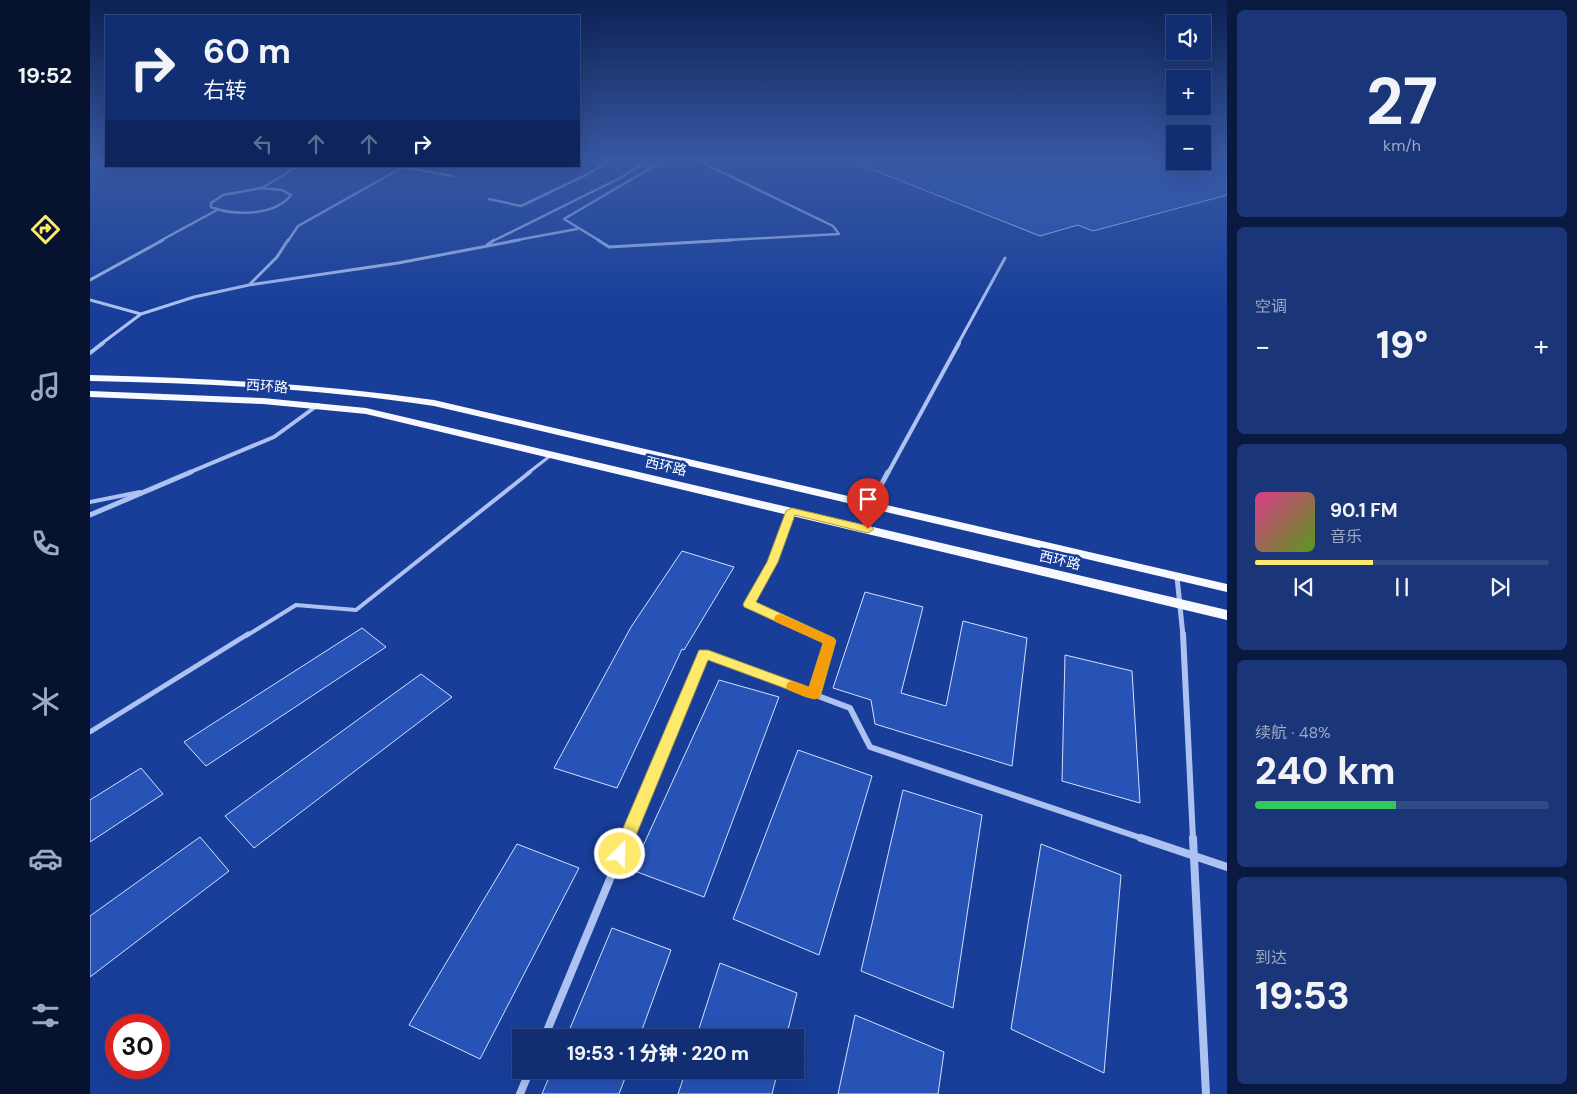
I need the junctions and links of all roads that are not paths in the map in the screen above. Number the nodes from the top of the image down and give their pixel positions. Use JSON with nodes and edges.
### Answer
{"nodes":[{"id":1,"x":217,"y":210,"type":"joint"},
{"id":2,"x":265,"y":210,"type":"edge"},
{"id":3,"x":327,"y":210,"type":"edge"},
{"id":4,"x":554,"y":210,"type":"edge"},
{"id":5,"x":581,"y":210,"type":"edge"},
{"id":6,"x":800,"y":210,"type":"edge"},
{"id":7,"x":577,"y":229,"type":"junction"},
{"id":8,"x":485,"y":246,"type":"junction"},
{"id":9,"x":1005,"y":258,"type":"dead end"},
{"id":10,"x":90,"y":280,"type":"edge"},
{"id":11,"x":249,"y":285,"type":"junction"},
{"id":12,"x":90,"y":300,"type":"edge"},
{"id":13,"x":142,"y":314,"type":"junction"},
{"id":14,"x":90,"y":353,"type":"edge"},
{"id":15,"x":90,"y":378,"type":"edge"},
{"id":16,"x":90,"y":394,"type":"edge"},
{"id":17,"x":318,"y":405,"type":"junction"},
{"id":18,"x":552,"y":454,"type":"junction"},
{"id":19,"x":152,"y":490,"type":"junction"},
{"id":20,"x":90,"y":502,"type":"edge"},
{"id":21,"x":871,"y":504,"type":"junction"},
{"id":22,"x":792,"y":511,"type":"junction"},
{"id":23,"x":90,"y":516,"type":"edge"},
{"id":24,"x":1177,"y":577,"type":"junction"},
{"id":25,"x":1227,"y":588,"type":"edge"},
{"id":26,"x":1181,"y":604,"type":"junction"},
{"id":27,"x":1227,"y":615,"type":"edge"},
{"id":28,"x":814,"y":694,"type":"junction"},
{"id":29,"x":90,"y":732,"type":"edge"},
{"id":30,"x":1194,"y":856,"type":"junction"},
{"id":31,"x":1227,"y":867,"type":"edge"},
{"id":32,"x":548,"y":1029,"type":"edge"},
{"id":33,"x":526,"y":1079,"type":"edge"},
{"id":34,"x":520,"y":1094,"type":"edge"},
{"id":35,"x":1206,"y":1094,"type":"edge"}],
"edges":[{"from":1,"to":2,"type":"street"},
{"from":1,"to":10,"type":"street"},
{"from":3,"to":11,"type":"street"},
{"from":4,"to":8,"type":"street"},
{"from":5,"to":7,"type":"street"},
{"from":6,"to":7,"type":"street"},
{"from":7,"to":8,"type":"street"},
{"from":8,"to":11,"type":"street"},
{"from":9,"to":21,"type":"street"},
{"from":11,"to":13,"type":"street"},
{"from":12,"to":13,"type":"street"},
{"from":13,"to":14,"type":"street"},
{"from":15,"to":21,"type":"main road","name":"西环路"},
{"from":16,"to":17,"type":"main road","name":"西环路"},
{"from":17,"to":18,"type":"main road","name":"西环路"},
{"from":17,"to":19,"type":"street"},
{"from":18,"to":22,"type":"main road","name":"西环路"},
{"from":18,"to":29,"type":"lane"},
{"from":19,"to":20,"type":"lane"},
{"from":19,"to":23,"type":"street"},
{"from":21,"to":24,"type":"main road","name":"西环路"},
{"from":22,"to":26,"type":"main road","name":"西环路"},
{"from":22,"to":28,"type":"lane"},
{"from":24,"to":25,"type":"main road","name":"西环路"},
{"from":24,"to":26,"type":"street"},
{"from":26,"to":27,"type":"main road","name":"西环路"},
{"from":26,"to":30,"type":"street"},
{"from":28,"to":30,"type":"street"},
{"from":28,"to":32,"type":"street"},
{"from":30,"to":31,"type":"street"},
{"from":30,"to":35,"type":"street"},
{"from":33,"to":34,"type":"street"}]}
